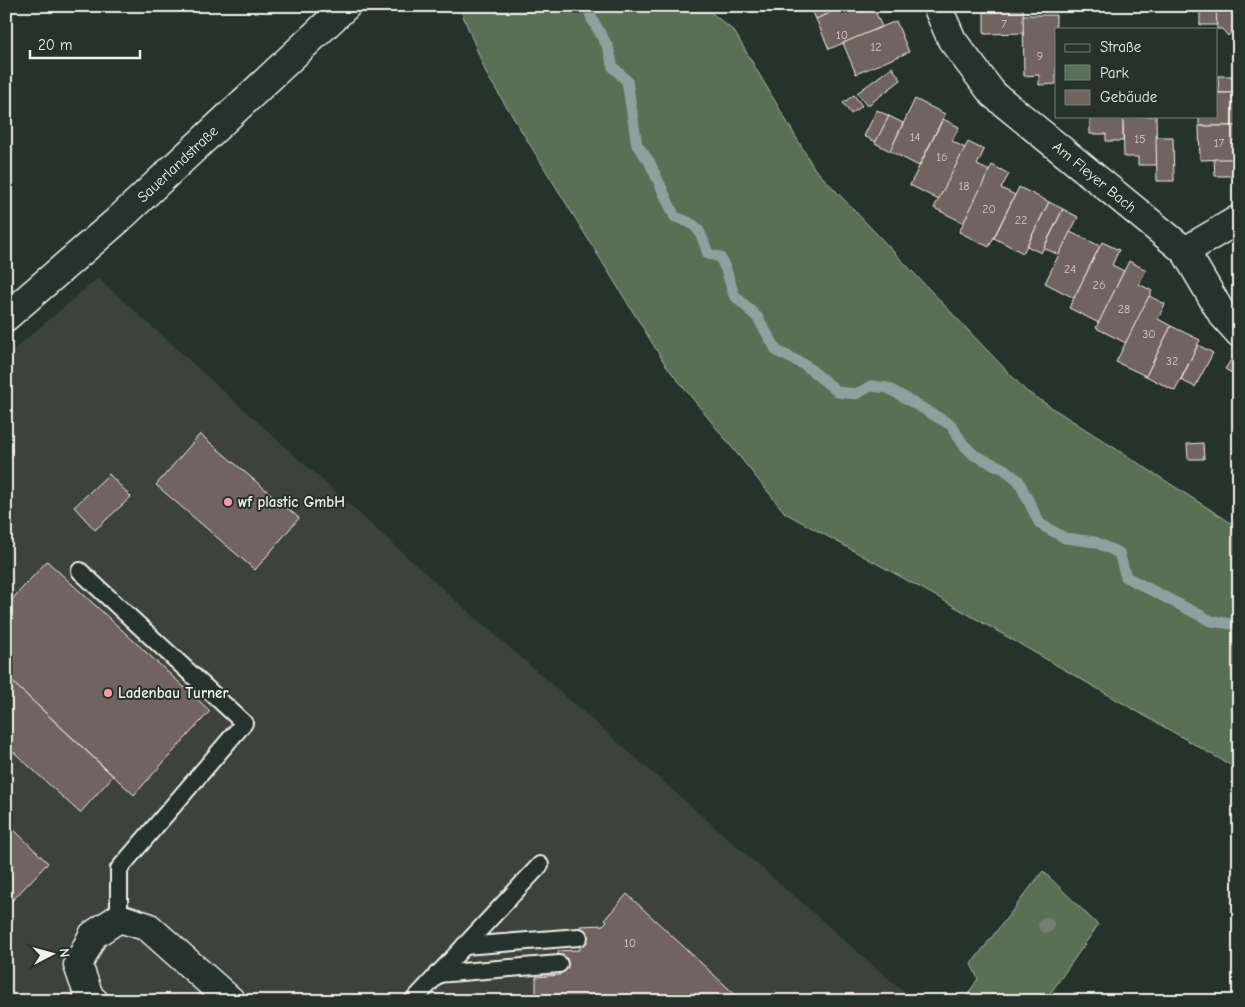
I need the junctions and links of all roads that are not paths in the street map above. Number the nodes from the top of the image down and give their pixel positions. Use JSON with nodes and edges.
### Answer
{"nodes":[{"id":1,"x":346,"y":6,"type":"edge"},
{"id":2,"x":937,"y":6,"type":"edge"},
{"id":3,"x":1239,"y":219,"type":"edge"},
{"id":4,"x":1185,"y":251,"type":"junction"},
{"id":5,"x":6,"y":317,"type":"edge"},
{"id":6,"x":1239,"y":333,"type":"edge"},
{"id":7,"x":80,"y":571,"type":"dead end"},
{"id":8,"x":540,"y":865,"type":"dead end"},
{"id":9,"x":119,"y":918,"type":"junction"},
{"id":10,"x":579,"y":937,"type":"dead end"},
{"id":11,"x":464,"y":946,"type":"junction"},
{"id":12,"x":559,"y":964,"type":"dead end"},
{"id":13,"x":437,"y":974,"type":"junction"},
{"id":14,"x":94,"y":1001,"type":"edge"},
{"id":15,"x":231,"y":1001,"type":"edge"},
{"id":16,"x":413,"y":1001,"type":"edge"}],
"edges":[{"from":1,"to":5,"type":"street","name":"Sauerlandstraße"},
{"from":2,"to":4,"type":"street","name":"Am Fleyer Bach"},
{"from":3,"to":4,"type":"street"},
{"from":4,"to":6,"type":"street","name":"Am Fleyer Bach"},
{"from":7,"to":9,"type":"lane"},
{"from":8,"to":11,"type":"lane"},
{"from":9,"to":14,"type":"street"},
{"from":9,"to":15,"type":"street"},
{"from":10,"to":11,"type":"lane"},
{"from":11,"to":13,"type":"lane"},
{"from":12,"to":13,"type":"lane"},
{"from":13,"to":16,"type":"lane"}]}
